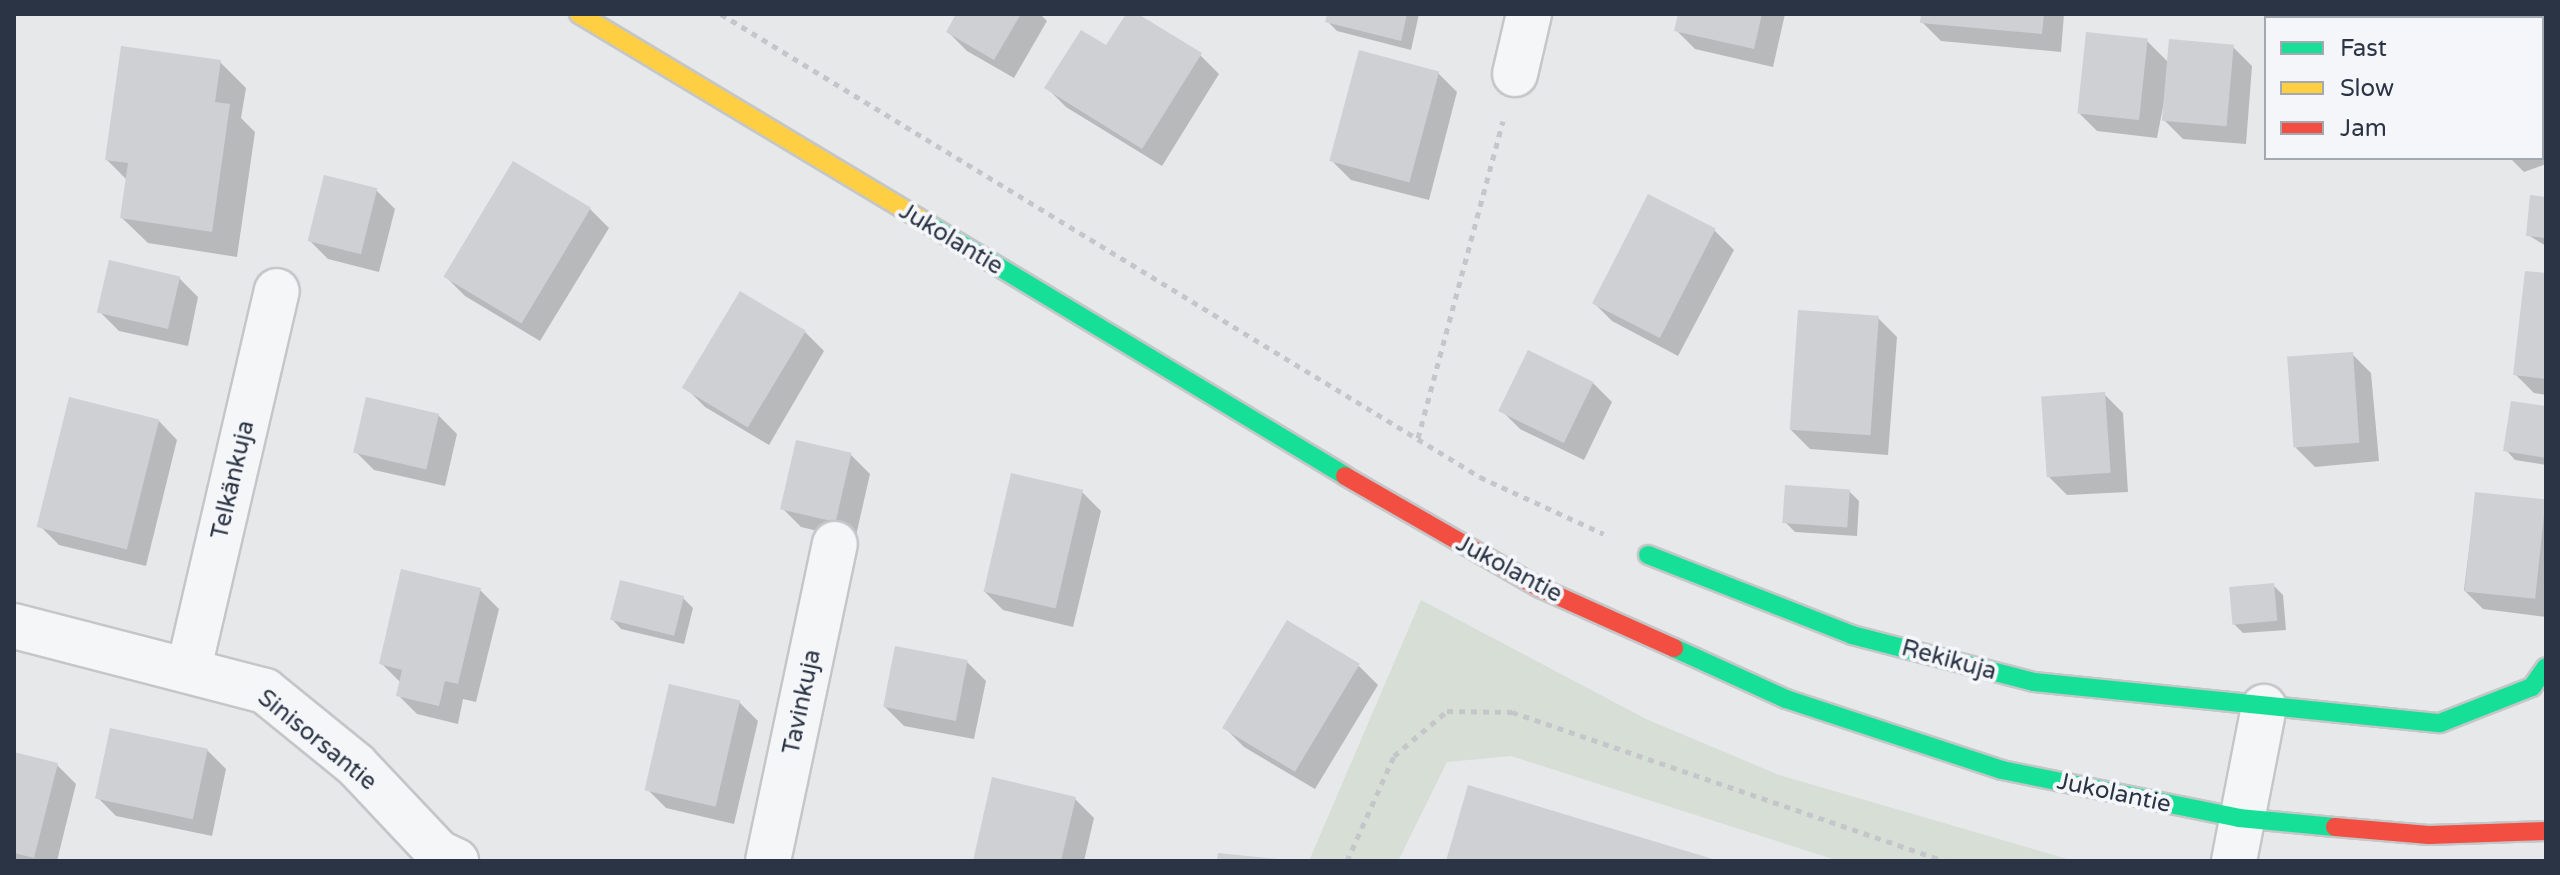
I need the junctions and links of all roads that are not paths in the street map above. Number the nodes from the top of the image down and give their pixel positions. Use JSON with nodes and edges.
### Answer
{"nodes":[{"id":1,"x":579,"y":14,"type":"edge"},
{"id":2,"x":1529,"y":14,"type":"edge"},
{"id":3,"x":1515,"y":74,"type":"road end"},
{"id":4,"x":277,"y":291,"type":"dead end"},
{"id":5,"x":835,"y":544,"type":"dead end"},
{"id":6,"x":1648,"y":555,"type":"road end"},
{"id":7,"x":14,"y":626,"type":"edge"},
{"id":8,"x":2546,"y":667,"type":"edge"},
{"id":9,"x":189,"y":668,"type":"junction"},
{"id":10,"x":2264,"y":707,"type":"junction"},
{"id":11,"x":2239,"y":818,"type":"junction"},
{"id":12,"x":2546,"y":831,"type":"edge"},
{"id":13,"x":444,"y":858,"type":"edge"},
{"id":14,"x":768,"y":861,"type":"edge"},
{"id":15,"x":2234,"y":861,"type":"edge"}],
"edges":[{"from":1,"to":11,"type":"street","name":"Jukolantie"},
{"from":2,"to":3,"type":"street"},
{"from":4,"to":9,"type":"street","name":"Telkänkuja"},
{"from":5,"to":14,"type":"street","name":"Tavinkuja"},
{"from":6,"to":10,"type":"street","name":"Rekikuja"},
{"from":7,"to":9,"type":"street","name":"Sinisorsantie"},
{"from":8,"to":10,"type":"street","name":"Rekikuja"},
{"from":9,"to":13,"type":"street","name":"Sinisorsantie"},
{"from":10,"to":11,"type":"street"},
{"from":11,"to":12,"type":"street","name":"Jukolantie"},
{"from":11,"to":15,"type":"street"}]}
